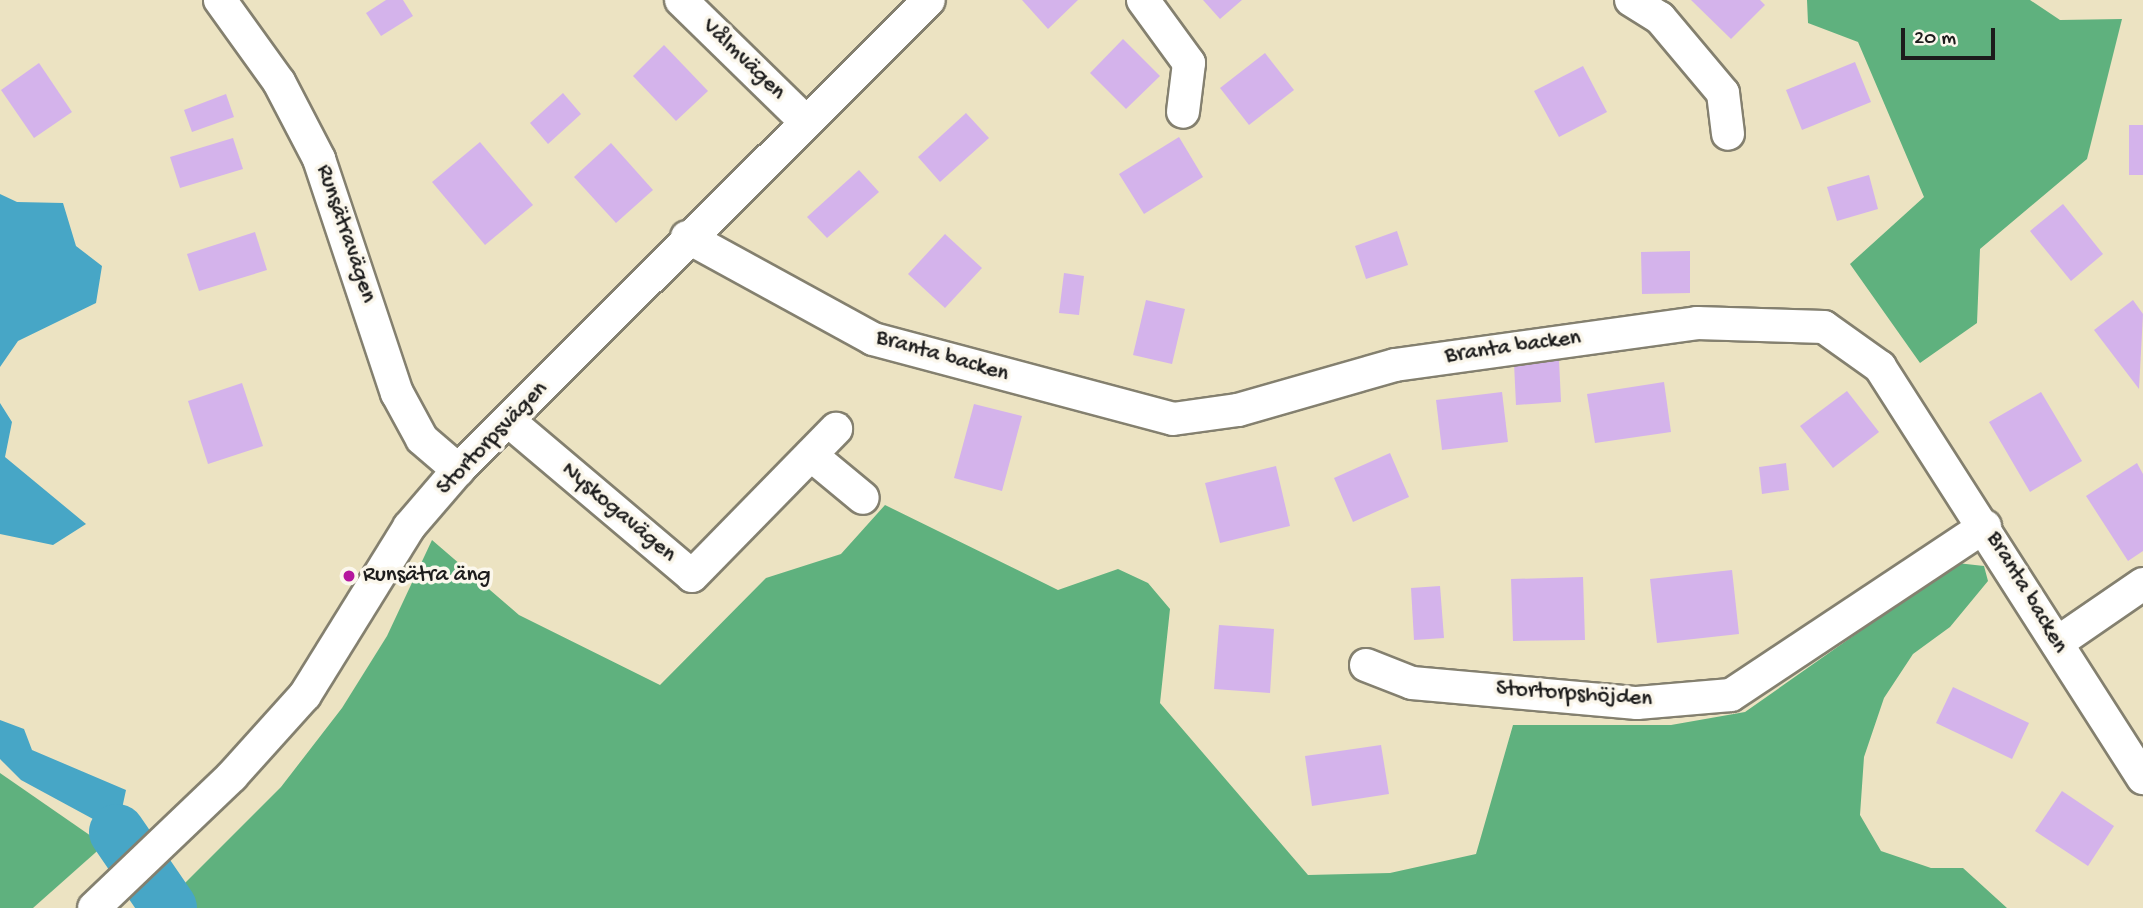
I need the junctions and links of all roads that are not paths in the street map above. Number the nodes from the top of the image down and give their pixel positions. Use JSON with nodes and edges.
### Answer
{"nodes":[{"id":1,"x":220,"y":0,"type":"edge"},
{"id":2,"x":681,"y":0,"type":"edge"},
{"id":3,"x":929,"y":0,"type":"edge"},
{"id":4,"x":1143,"y":0,"type":"edge"},
{"id":5,"x":1631,"y":0,"type":"edge"},
{"id":6,"x":1184,"y":112,"type":"dead end"},
{"id":7,"x":804,"y":121,"type":"junction"},
{"id":8,"x":1728,"y":134,"type":"dead end"},
{"id":9,"x":687,"y":237,"type":"junction"},
{"id":10,"x":510,"y":422,"type":"junction"},
{"id":11,"x":836,"y":429,"type":"dead end"},
{"id":12,"x":811,"y":455,"type":"junction"},
{"id":13,"x":458,"y":470,"type":"junction"},
{"id":14,"x":863,"y":498,"type":"dead end"},
{"id":15,"x":1985,"y":526,"type":"junction"},
{"id":16,"x":2143,"y":584,"type":"edge"},
{"id":17,"x":2057,"y":643,"type":"junction"},
{"id":18,"x":1366,"y":665,"type":"dead end"},
{"id":19,"x":2143,"y":778,"type":"edge"},
{"id":20,"x":94,"y":908,"type":"edge"}],
"edges":[{"from":1,"to":13,"type":"street","name":"Runsätravägen"},
{"from":2,"to":7,"type":"street","name":"Vålmvägen"},
{"from":3,"to":7,"type":"street","name":"Stortorpsvägen"},
{"from":4,"to":6,"type":"street"},
{"from":5,"to":8,"type":"street"},
{"from":7,"to":9,"type":"street","name":"Stortorpsvägen"},
{"from":9,"to":10,"type":"street","name":"Stortorpsvägen"},
{"from":9,"to":15,"type":"street","name":"Branta backen"},
{"from":10,"to":12,"type":"street","name":"Nyskogavägen"},
{"from":10,"to":13,"type":"street","name":"Stortorpsvägen"},
{"from":11,"to":12,"type":"street","name":"Nyskogavägen"},
{"from":12,"to":14,"type":"street"},
{"from":13,"to":20,"type":"street","name":"Stortorpsvägen"},
{"from":15,"to":17,"type":"street","name":"Branta backen"},
{"from":15,"to":18,"type":"street","name":"Stortorpshöjden"},
{"from":16,"to":17,"type":"street"},
{"from":17,"to":19,"type":"street","name":"Branta backen"}]}
